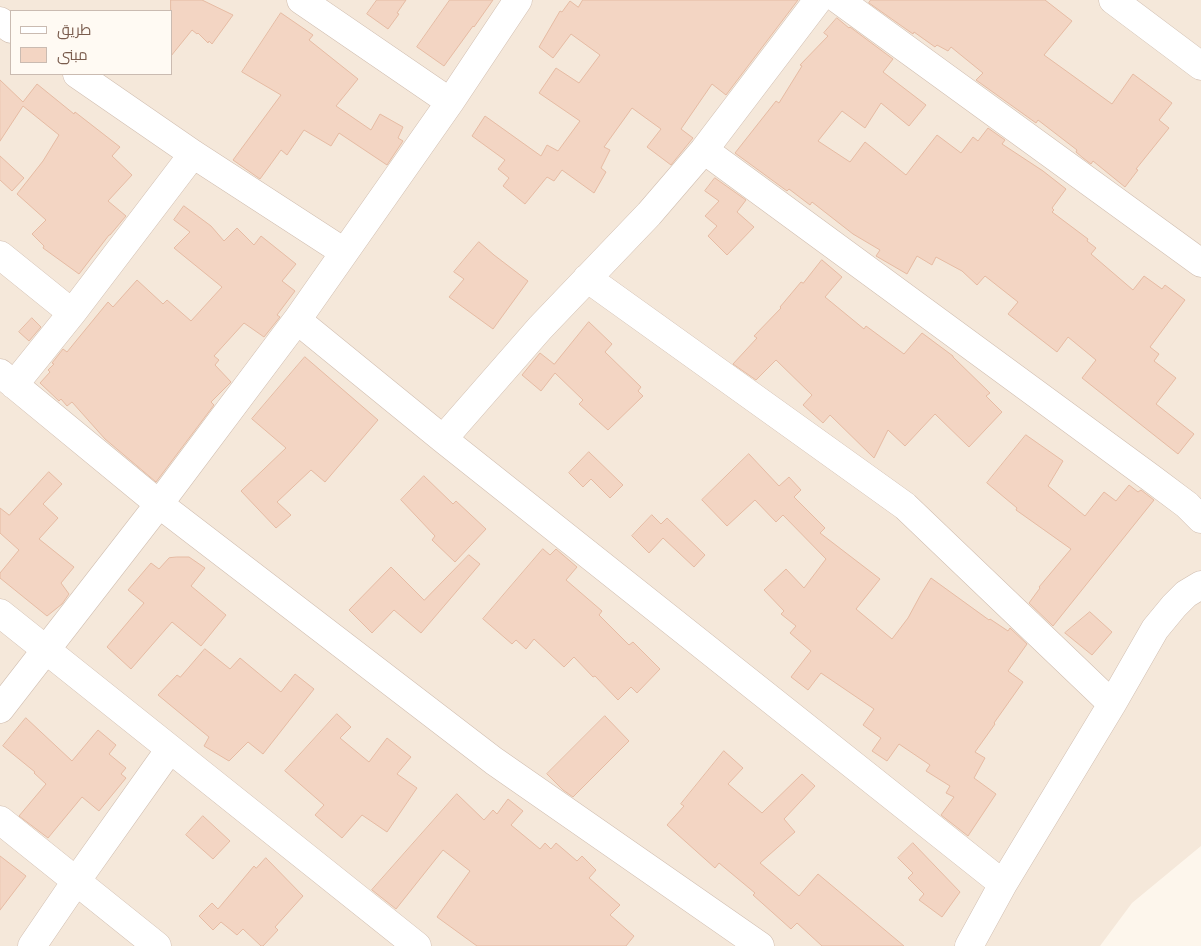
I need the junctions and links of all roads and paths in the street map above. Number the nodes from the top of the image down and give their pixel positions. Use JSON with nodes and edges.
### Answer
{"nodes":[{"id":1,"x":300,"y":0,"type":"edge"},
{"id":2,"x":518,"y":0,"type":"edge"},
{"id":3,"x":818,"y":0,"type":"edge"},
{"id":4,"x":839,"y":0,"type":"edge"},
{"id":5,"x":1113,"y":0,"type":"edge"},
{"id":6,"x":1201,"y":66,"type":"edge"},
{"id":7,"x":77,"y":75,"type":"edge"},
{"id":8,"x":450,"y":102,"type":"junction"},
{"id":9,"x":704,"y":150,"type":"junction"},
{"id":10,"x":193,"y":154,"type":"junction"},
{"id":11,"x":344,"y":252,"type":"junction"},
{"id":12,"x":0,"y":255,"type":"edge"},
{"id":13,"x":1201,"y":263,"type":"edge"},
{"id":14,"x":588,"y":278,"type":"junction"},
{"id":15,"x":72,"y":314,"type":"junction"},
{"id":16,"x":297,"y":320,"type":"junction"},
{"id":17,"x":7,"y":379,"type":"edge"},
{"id":18,"x":443,"y":440,"type":"junction"},
{"id":19,"x":159,"y":504,"type":"junction"},
{"id":20,"x":1201,"y":519,"type":"edge"},
{"id":21,"x":1201,"y":586,"type":"edge"},
{"id":22,"x":0,"y":613,"type":"edge"},
{"id":23,"x":46,"y":650,"type":"junction"},
{"id":24,"x":1112,"y":704,"type":"junction"},
{"id":25,"x":0,"y":710,"type":"edge"},
{"id":26,"x":170,"y":749,"type":"junction"},
{"id":27,"x":0,"y":820,"type":"edge"},
{"id":28,"x":77,"y":880,"type":"junction"},
{"id":29,"x":1003,"y":884,"type":"junction"},
{"id":30,"x":32,"y":946,"type":"edge"},
{"id":31,"x":158,"y":946,"type":"edge"},
{"id":32,"x":416,"y":946,"type":"edge"},
{"id":33,"x":760,"y":946,"type":"edge"},
{"id":34,"x":969,"y":946,"type":"edge"}],
"edges":[{"from":1,"to":8,"type":"street"},
{"from":2,"to":8,"type":"street"},
{"from":3,"to":9,"type":"street"},
{"from":4,"to":13,"type":"street"},
{"from":5,"to":6,"type":"street"},
{"from":7,"to":10,"type":"street"},
{"from":8,"to":11,"type":"street"},
{"from":9,"to":14,"type":"street"},
{"from":9,"to":20,"type":"street"},
{"from":10,"to":11,"type":"street"},
{"from":10,"to":15,"type":"street"},
{"from":11,"to":16,"type":"street"},
{"from":12,"to":15,"type":"street"},
{"from":14,"to":18,"type":"street"},
{"from":14,"to":24,"type":"street"},
{"from":15,"to":17,"type":"street"},
{"from":16,"to":18,"type":"street"},
{"from":16,"to":19,"type":"street"},
{"from":17,"to":19,"type":"street"},
{"from":18,"to":29,"type":"street"},
{"from":19,"to":23,"type":"street"},
{"from":19,"to":33,"type":"street"},
{"from":21,"to":24,"type":"street"},
{"from":22,"to":23,"type":"street"},
{"from":23,"to":25,"type":"street"},
{"from":23,"to":26,"type":"street"},
{"from":24,"to":29,"type":"street"},
{"from":26,"to":28,"type":"street"},
{"from":26,"to":32,"type":"street"},
{"from":27,"to":28,"type":"street"},
{"from":28,"to":30,"type":"street"},
{"from":28,"to":31,"type":"street"},
{"from":29,"to":34,"type":"street"}]}
